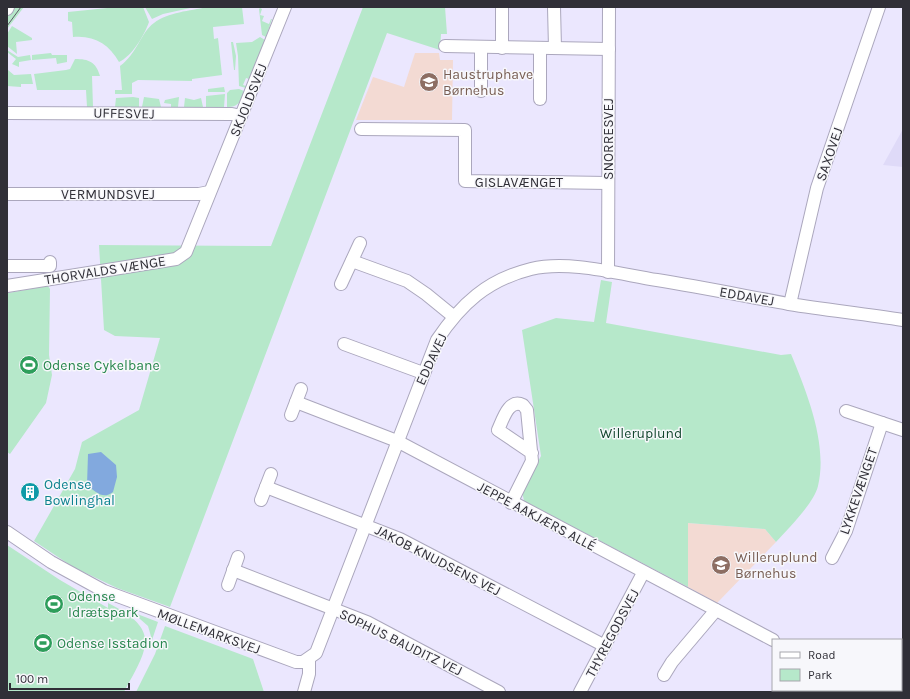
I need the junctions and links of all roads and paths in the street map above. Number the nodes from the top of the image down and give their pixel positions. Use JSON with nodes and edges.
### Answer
{"nodes":[{"id":1,"x":286,"y":7,"type":"edge"},
{"id":2,"x":502,"y":7,"type":"edge"},
{"id":3,"x":554,"y":7,"type":"edge"},
{"id":4,"x":609,"y":7,"type":"edge"},
{"id":5,"x":879,"y":7,"type":"edge"},
{"id":6,"x":445,"y":46,"type":"dead end"},
{"id":7,"x":481,"y":48,"type":"junction"},
{"id":8,"x":502,"y":48,"type":"junction"},
{"id":9,"x":540,"y":48,"type":"junction"},
{"id":10,"x":555,"y":48,"type":"junction"},
{"id":11,"x":609,"y":48,"type":"junction"},
{"id":12,"x":481,"y":91,"type":"dead end"},
{"id":13,"x":540,"y":99,"type":"dead end"},
{"id":14,"x":7,"y":113,"type":"edge"},
{"id":15,"x":242,"y":116,"type":"junction"},
{"id":16,"x":361,"y":129,"type":"dead end"},
{"id":17,"x":608,"y":183,"type":"junction"},
{"id":18,"x":209,"y":192,"type":"junction"},
{"id":19,"x":7,"y":194,"type":"edge"},
{"id":20,"x":360,"y":243,"type":"dead end"},
{"id":21,"x":352,"y":261,"type":"junction"},
{"id":22,"x":50,"y":262,"type":"dead end"},
{"id":23,"x":7,"y":266,"type":"edge"},
{"id":24,"x":608,"y":272,"type":"junction"},
{"id":25,"x":341,"y":284,"type":"dead end"},
{"id":26,"x":7,"y":286,"type":"edge"},
{"id":27,"x":790,"y":304,"type":"junction"},
{"id":28,"x":453,"y":316,"type":"junction"},
{"id":29,"x":903,"y":320,"type":"edge"},
{"id":30,"x":344,"y":344,"type":"dead end"},
{"id":31,"x":423,"y":373,"type":"junction"},
{"id":32,"x":301,"y":389,"type":"dead end"},
{"id":33,"x":296,"y":402,"type":"junction"},
{"id":34,"x":846,"y":411,"type":"dead end"},
{"id":35,"x":291,"y":415,"type":"dead end"},
{"id":36,"x":882,"y":423,"type":"junction"},
{"id":37,"x":903,"y":430,"type":"edge"},
{"id":38,"x":397,"y":441,"type":"junction"},
{"id":39,"x":532,"y":453,"type":"dead end"},
{"id":40,"x":271,"y":474,"type":"dead end"},
{"id":41,"x":266,"y":486,"type":"junction"},
{"id":42,"x":261,"y":500,"type":"dead end"},
{"id":43,"x":511,"y":503,"type":"junction"},
{"id":44,"x":365,"y":524,"type":"junction"},
{"id":45,"x":7,"y":532,"type":"edge"},
{"id":46,"x":238,"y":557,"type":"dead end"},
{"id":47,"x":832,"y":558,"type":"dead end"},
{"id":48,"x":233,"y":570,"type":"junction"},
{"id":49,"x":643,"y":573,"type":"junction"},
{"id":50,"x":228,"y":585,"type":"dead end"},
{"id":51,"x":333,"y":609,"type":"junction"},
{"id":52,"x":716,"y":610,"type":"junction"},
{"id":53,"x":772,"y":639,"type":"edge"},
{"id":54,"x":605,"y":646,"type":"junction"},
{"id":55,"x":309,"y":660,"type":"junction"},
{"id":56,"x":664,"y":675,"type":"dead end"},
{"id":57,"x":304,"y":692,"type":"edge"},
{"id":58,"x":499,"y":692,"type":"edge"},
{"id":59,"x":580,"y":692,"type":"edge"}],
"edges":[{"from":1,"to":15,"type":"street","name":"SKJOLDSVEJ"},
{"from":2,"to":8,"type":"street"},
{"from":3,"to":10,"type":"street"},
{"from":4,"to":11,"type":"street","name":"SNORRESVEJ"},
{"from":5,"to":27,"type":"street","name":"SAXOVEJ"},
{"from":6,"to":7,"type":"street"},
{"from":7,"to":8,"type":"street"},
{"from":7,"to":12,"type":"street"},
{"from":8,"to":9,"type":"street"},
{"from":9,"to":10,"type":"street"},
{"from":9,"to":13,"type":"street"},
{"from":10,"to":11,"type":"street"},
{"from":11,"to":17,"type":"street","name":"SNORRESVEJ"},
{"from":14,"to":15,"type":"street","name":"UFFESVEJ"},
{"from":15,"to":18,"type":"street","name":"SKJOLDSVEJ"},
{"from":16,"to":17,"type":"street","name":"GISLAVÆNGET"},
{"from":17,"to":24,"type":"street","name":"SNORRESVEJ"},
{"from":18,"to":19,"type":"street","name":"VERMUNDSVEJ"},
{"from":18,"to":26,"type":"street","name":"THORVALDS VÆNGE"},
{"from":20,"to":21,"type":"street"},
{"from":21,"to":25,"type":"street"},
{"from":21,"to":28,"type":"street"},
{"from":22,"to":23,"type":"street","name":"THORVALDS VÆNGE"},
{"from":24,"to":27,"type":"street","name":"EDDAVEJ"},
{"from":24,"to":28,"type":"street","name":"EDDAVEJ"},
{"from":27,"to":29,"type":"street","name":"EDDAVEJ"},
{"from":28,"to":31,"type":"street","name":"EDDAVEJ"},
{"from":30,"to":31,"type":"street"},
{"from":31,"to":38,"type":"street","name":"EDDAVEJ"},
{"from":32,"to":33,"type":"street"},
{"from":33,"to":35,"type":"street"},
{"from":33,"to":38,"type":"street","name":"JEPPE AAKJÆRS ALLÉ"},
{"from":34,"to":36,"type":"street"},
{"from":36,"to":37,"type":"street"},
{"from":36,"to":47,"type":"street","name":"LYKKEVÆNGET"},
{"from":38,"to":43,"type":"street","name":"JEPPE AAKJÆRS ALLÉ"},
{"from":38,"to":44,"type":"street","name":"EDDAVEJ"},
{"from":39,"to":43,"type":"street"},
{"from":40,"to":41,"type":"street"},
{"from":41,"to":42,"type":"street"},
{"from":41,"to":44,"type":"street","name":"JAKOB KNUDSENS VEJ"},
{"from":43,"to":49,"type":"street","name":"JEPPE AAKJÆRS ALLÉ"},
{"from":44,"to":51,"type":"street","name":"EDDAVEJ"},
{"from":44,"to":54,"type":"street","name":"JAKOB KNUDSENS VEJ"},
{"from":45,"to":55,"type":"street","name":"MØLLEMARKSVEJ"},
{"from":46,"to":48,"type":"street"},
{"from":48,"to":50,"type":"street"},
{"from":48,"to":51,"type":"street","name":"SOPHUS BAUDITZ VEJ"},
{"from":49,"to":52,"type":"street","name":"JEPPE AAKJÆRS ALLÉ"},
{"from":49,"to":54,"type":"street","name":"THYREGODSVEJ"},
{"from":51,"to":55,"type":"street","name":"EDDAVEJ"},
{"from":51,"to":58,"type":"street","name":"SOPHUS BAUDITZ VEJ"},
{"from":52,"to":53,"type":"street","name":"JEPPE AAKJÆRS ALLÉ"},
{"from":52,"to":56,"type":"street"},
{"from":54,"to":59,"type":"street","name":"THYREGODSVEJ"},
{"from":55,"to":57,"type":"street"}]}
